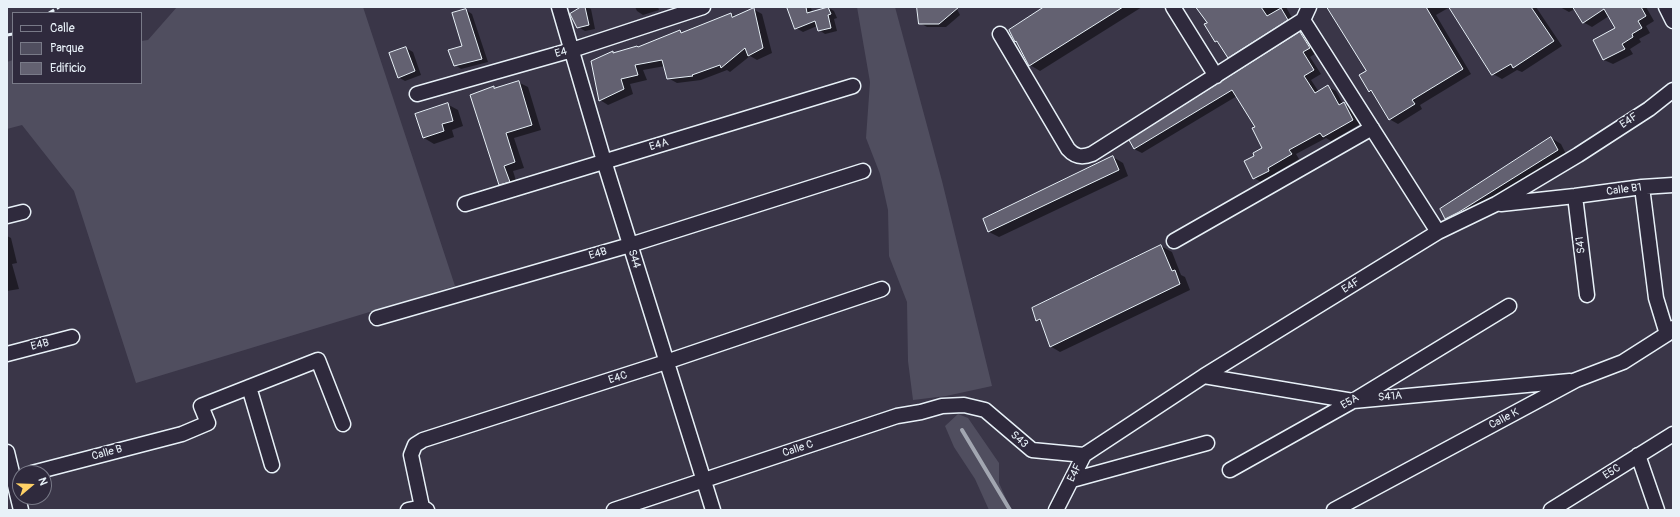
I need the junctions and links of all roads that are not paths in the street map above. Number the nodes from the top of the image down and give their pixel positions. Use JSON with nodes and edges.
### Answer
{"nodes":[{"id":1,"x":559,"y":7,"type":"edge"},
{"id":2,"x":703,"y":7,"type":"edge"},
{"id":3,"x":1173,"y":7,"type":"edge"},
{"id":4,"x":1310,"y":7,"type":"edge"},
{"id":5,"x":1666,"y":7,"type":"edge"},
{"id":6,"x":1303,"y":20,"type":"junction"},
{"id":7,"x":1673,"y":21,"type":"edge"},
{"id":8,"x":1000,"y":34,"type":"dead end"},
{"id":9,"x":572,"y":50,"type":"junction"},
{"id":10,"x":1216,"y":76,"type":"junction"},
{"id":11,"x":853,"y":86,"type":"dead end"},
{"id":12,"x":1673,"y":90,"type":"edge"},
{"id":13,"x":417,"y":94,"type":"dead end"},
{"id":14,"x":1372,"y":128,"type":"junction"},
{"id":15,"x":604,"y":162,"type":"junction"},
{"id":16,"x":863,"y":171,"type":"dead end"},
{"id":17,"x":1673,"y":186,"type":"edge"},
{"id":18,"x":1642,"y":187,"type":"junction"},
{"id":19,"x":1575,"y":196,"type":"junction"},
{"id":20,"x":465,"y":204,"type":"dead end"},
{"id":21,"x":1496,"y":204,"type":"junction"},
{"id":22,"x":23,"y":212,"type":"dead end"},
{"id":23,"x":7,"y":216,"type":"edge"},
{"id":24,"x":1438,"y":232,"type":"junction"},
{"id":25,"x":1174,"y":241,"type":"dead end"},
{"id":26,"x":630,"y":245,"type":"junction"},
{"id":27,"x":882,"y":289,"type":"dead end"},
{"id":28,"x":1586,"y":294,"type":"dead end"},
{"id":29,"x":1509,"y":306,"type":"dead end"},
{"id":30,"x":377,"y":318,"type":"dead end"},
{"id":31,"x":1670,"y":331,"type":"edge"},
{"id":32,"x":72,"y":337,"type":"dead end"},
{"id":33,"x":7,"y":354,"type":"edge"},
{"id":34,"x":666,"y":362,"type":"junction"},
{"id":35,"x":1204,"y":376,"type":"junction"},
{"id":36,"x":1576,"y":380,"type":"junction"},
{"id":37,"x":249,"y":387,"type":"junction"},
{"id":38,"x":1353,"y":401,"type":"junction"},
{"id":39,"x":985,"y":410,"type":"joint"},
{"id":40,"x":343,"y":424,"type":"dead end"},
{"id":41,"x":1673,"y":434,"type":"edge"},
{"id":42,"x":1207,"y":443,"type":"dead end"},
{"id":43,"x":7,"y":452,"type":"edge"},
{"id":44,"x":1084,"y":455,"type":"junction"},
{"id":45,"x":1638,"y":455,"type":"junction"},
{"id":46,"x":12,"y":465,"type":"edge"},
{"id":47,"x":272,"y":465,"type":"dead end"},
{"id":48,"x":52,"y":468,"type":"edge"},
{"id":49,"x":1230,"y":470,"type":"dead end"},
{"id":50,"x":703,"y":480,"type":"junction"},
{"id":51,"x":1072,"y":480,"type":"junction"},
{"id":52,"x":419,"y":509,"type":"edge"},
{"id":53,"x":614,"y":510,"type":"edge"},
{"id":54,"x":713,"y":510,"type":"edge"},
{"id":55,"x":1056,"y":510,"type":"edge"},
{"id":56,"x":1334,"y":510,"type":"edge"},
{"id":57,"x":1551,"y":510,"type":"edge"},
{"id":58,"x":1657,"y":510,"type":"edge"}],
"edges":[{"from":1,"to":9,"type":"street","name":"S44"},
{"from":2,"to":9,"type":"street","name":"E4"},
{"from":3,"to":10,"type":"street"},
{"from":4,"to":6,"type":"street"},
{"from":5,"to":7,"type":"street"},
{"from":6,"to":10,"type":"street"},
{"from":6,"to":14,"type":"street"},
{"from":8,"to":10,"type":"street"},
{"from":9,"to":13,"type":"street","name":"E4"},
{"from":9,"to":15,"type":"street","name":"S44"},
{"from":11,"to":15,"type":"street","name":"E4A"},
{"from":12,"to":21,"type":"street","name":"E4F"},
{"from":14,"to":24,"type":"street"},
{"from":14,"to":25,"type":"street"},
{"from":15,"to":20,"type":"street","name":"E4A"},
{"from":15,"to":26,"type":"street","name":"S44"},
{"from":16,"to":26,"type":"street","name":"E4B"},
{"from":17,"to":18,"type":"street","name":"Calle B1"},
{"from":18,"to":19,"type":"street","name":"Calle B1"},
{"from":18,"to":31,"type":"street"},
{"from":19,"to":21,"type":"street","name":"Calle B1"},
{"from":19,"to":28,"type":"street","name":"S41"},
{"from":21,"to":24,"type":"street","name":"E4F"},
{"from":22,"to":23,"type":"street"},
{"from":24,"to":35,"type":"street","name":"E4F"},
{"from":26,"to":30,"type":"street","name":"E4B"},
{"from":26,"to":34,"type":"street","name":"S44"},
{"from":27,"to":34,"type":"street","name":"E4C"},
{"from":29,"to":38,"type":"street","name":"E5A"},
{"from":31,"to":36,"type":"street","name":"Calle K"},
{"from":32,"to":33,"type":"street","name":"E4B"},
{"from":34,"to":50,"type":"street","name":"S44"},
{"from":34,"to":52,"type":"street","name":"E4C"},
{"from":35,"to":38,"type":"street","name":"S41A"},
{"from":35,"to":44,"type":"street","name":"E4F"},
{"from":36,"to":38,"type":"street","name":"S41A"},
{"from":36,"to":56,"type":"street","name":"Calle K"},
{"from":37,"to":40,"type":"street"},
{"from":37,"to":47,"type":"street"},
{"from":37,"to":48,"type":"street","name":"Calle B"},
{"from":38,"to":49,"type":"street","name":"E5A"},
{"from":39,"to":44,"type":"street","name":"S43"},
{"from":39,"to":50,"type":"street","name":"Calle C"},
{"from":41,"to":45,"type":"street","name":"E5C"},
{"from":42,"to":51,"type":"street"},
{"from":43,"to":46,"type":"street"},
{"from":44,"to":51,"type":"street","name":"E4F"},
{"from":45,"to":57,"type":"street","name":"E5C"},
{"from":45,"to":58,"type":"street"},
{"from":50,"to":53,"type":"street","name":"Calle C"},
{"from":50,"to":54,"type":"street","name":"S44"},
{"from":51,"to":55,"type":"street","name":"E4F"}]}
